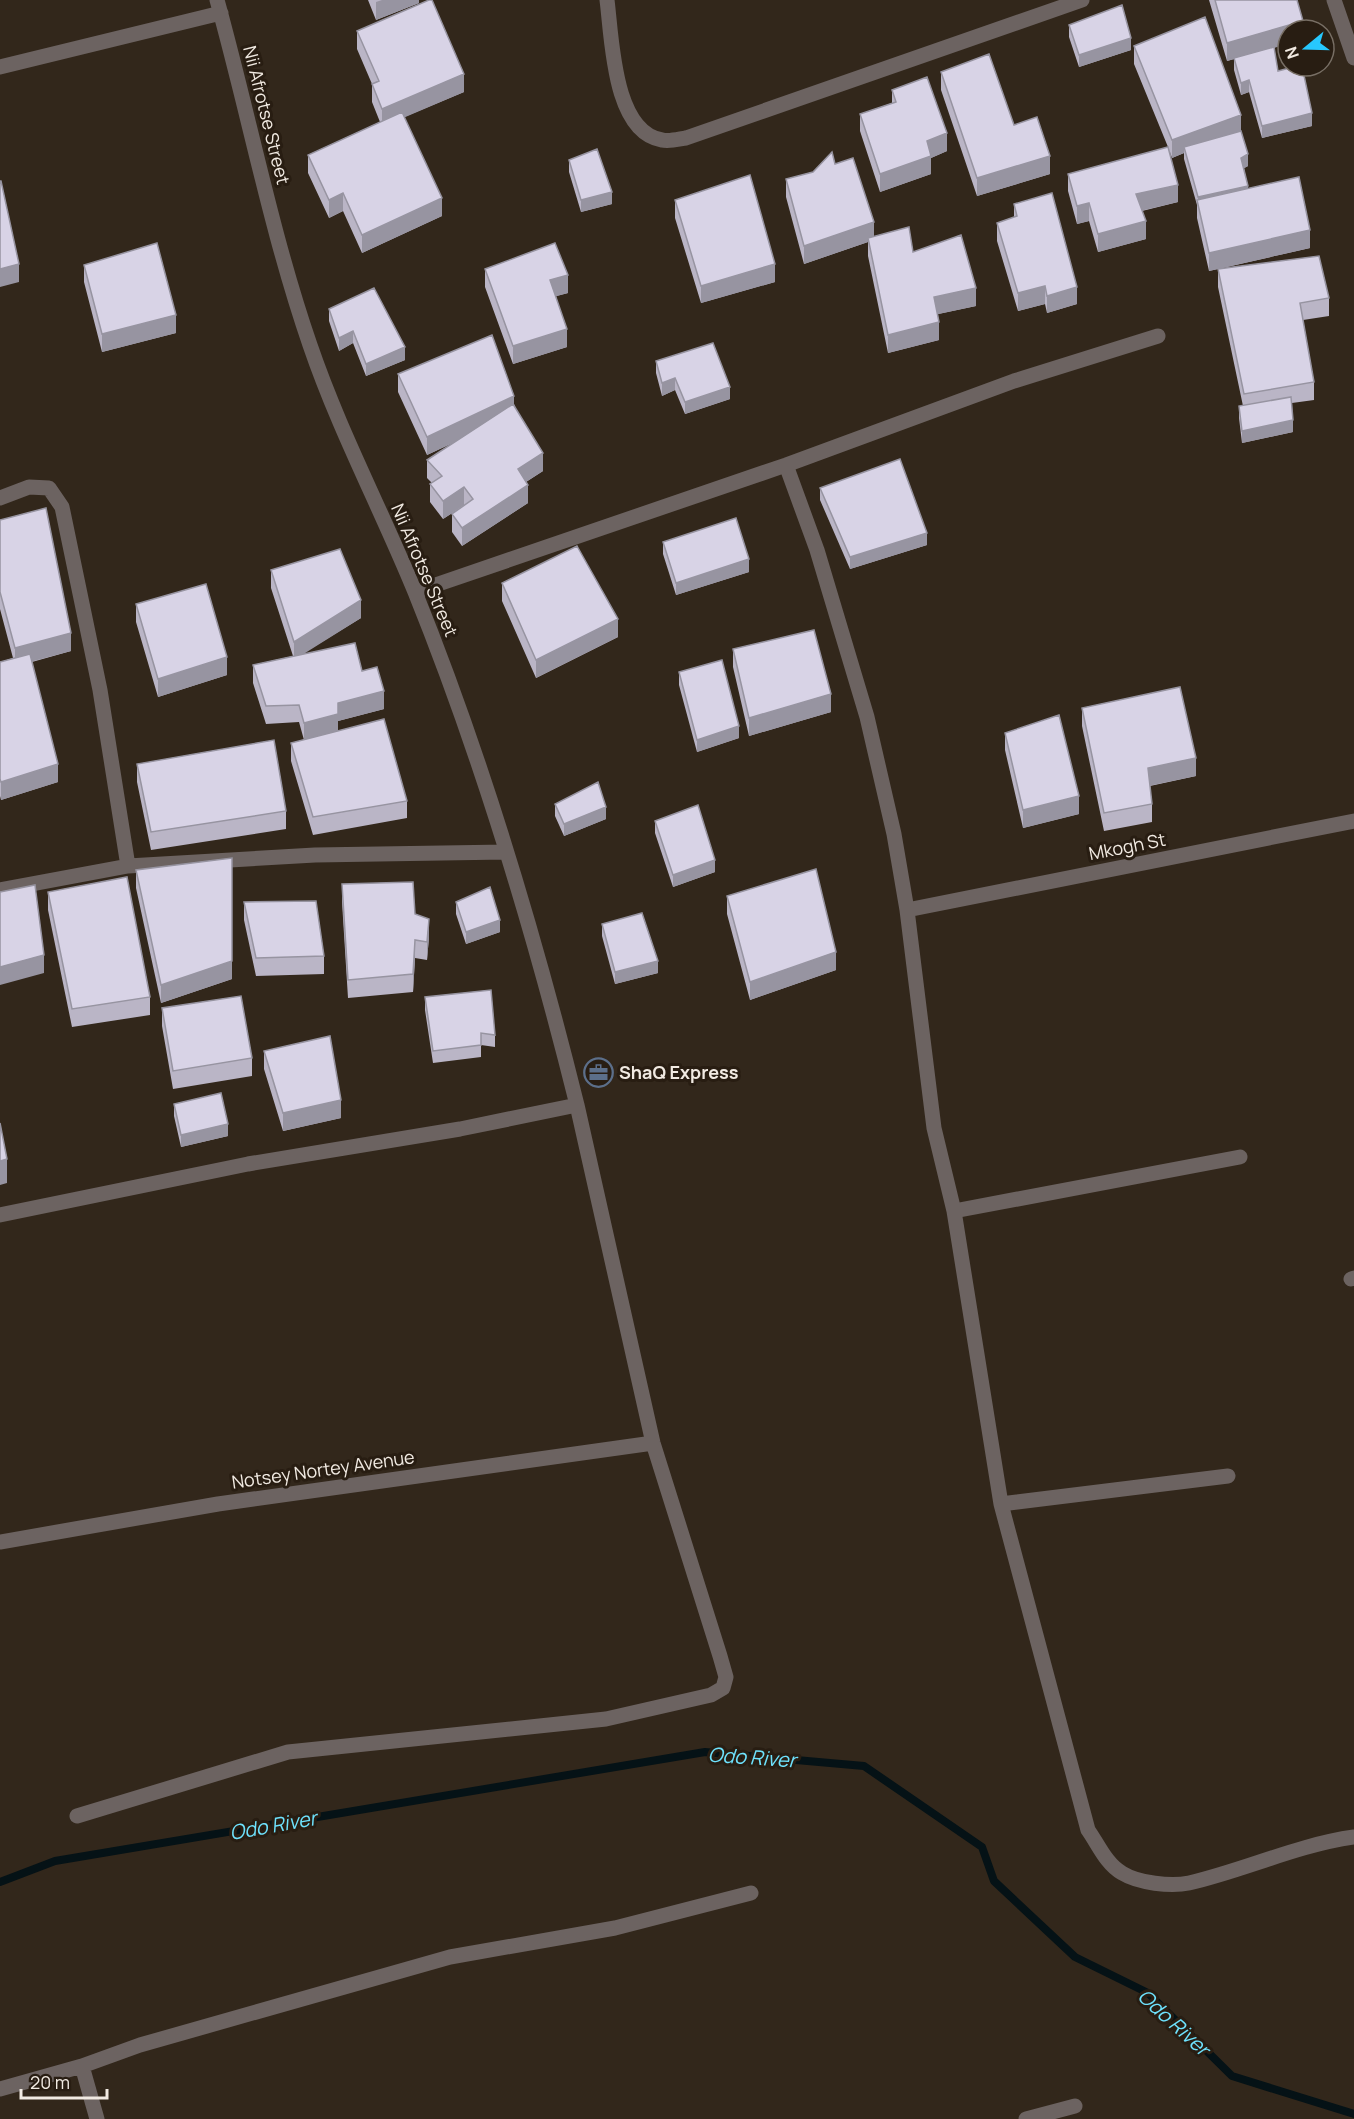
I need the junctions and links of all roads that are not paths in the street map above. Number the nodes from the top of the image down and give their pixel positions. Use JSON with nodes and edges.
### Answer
{"nodes":[{"id":1,"x":607,"y":0,"type":"edge"},
{"id":2,"x":1082,"y":0,"type":"edge"},
{"id":3,"x":1334,"y":0,"type":"edge"},
{"id":4,"x":219,"y":7,"type":"edge"},
{"id":5,"x":1354,"y":58,"type":"edge"},
{"id":6,"x":0,"y":67,"type":"edge"},
{"id":7,"x":1158,"y":336,"type":"dead end"},
{"id":8,"x":786,"y":465,"type":"junction"},
{"id":9,"x":0,"y":498,"type":"edge"},
{"id":10,"x":415,"y":591,"type":"junction"},
{"id":11,"x":1354,"y":821,"type":"edge"},
{"id":12,"x":506,"y":852,"type":"junction"},
{"id":13,"x":129,"y":866,"type":"junction"},
{"id":14,"x":0,"y":890,"type":"edge"},
{"id":15,"x":907,"y":910,"type":"junction"},
{"id":16,"x":578,"y":1105,"type":"junction"},
{"id":17,"x":1240,"y":1157,"type":"dead end"},
{"id":18,"x":954,"y":1211,"type":"junction"},
{"id":19,"x":0,"y":1215,"type":"edge"},
{"id":20,"x":653,"y":1443,"type":"junction"},
{"id":21,"x":1228,"y":1476,"type":"dead end"},
{"id":22,"x":1001,"y":1504,"type":"junction"},
{"id":23,"x":0,"y":1542,"type":"edge"},
{"id":24,"x":77,"y":1816,"type":"dead end"},
{"id":25,"x":1354,"y":1837,"type":"edge"},
{"id":26,"x":752,"y":1893,"type":"dead end"},
{"id":27,"x":82,"y":2066,"type":"junction"},
{"id":28,"x":0,"y":2089,"type":"edge"},
{"id":29,"x":1075,"y":2106,"type":"dead end"},
{"id":30,"x":97,"y":2119,"type":"edge"},
{"id":31,"x":1026,"y":2119,"type":"edge"}],
"edges":[{"from":1,"to":2,"type":"street"},
{"from":3,"to":5,"type":"street"},
{"from":4,"to":6,"type":"street"},
{"from":4,"to":10,"type":"street","name":"Nii Afrotse Street"},
{"from":7,"to":8,"type":"street"},
{"from":8,"to":10,"type":"street"},
{"from":8,"to":15,"type":"street"},
{"from":9,"to":13,"type":"street"},
{"from":10,"to":12,"type":"street","name":"Nii Afrotse Street"},
{"from":11,"to":15,"type":"street","name":"Mkogh St"},
{"from":12,"to":13,"type":"street"},
{"from":12,"to":16,"type":"street","name":"Nii Afrotse Street"},
{"from":13,"to":14,"type":"street"},
{"from":15,"to":18,"type":"street"},
{"from":16,"to":19,"type":"street"},
{"from":16,"to":20,"type":"street","name":"Nii Afrotse Street"},
{"from":17,"to":18,"type":"street"},
{"from":18,"to":22,"type":"street"},
{"from":20,"to":23,"type":"street","name":"Notsey Nortey Avenue"},
{"from":20,"to":24,"type":"street","name":"Nii Afrotse Street"},
{"from":21,"to":22,"type":"street"},
{"from":22,"to":25,"type":"street"},
{"from":26,"to":27,"type":"street"},
{"from":27,"to":28,"type":"street"},
{"from":27,"to":30,"type":"street"},
{"from":29,"to":31,"type":"street"}]}
